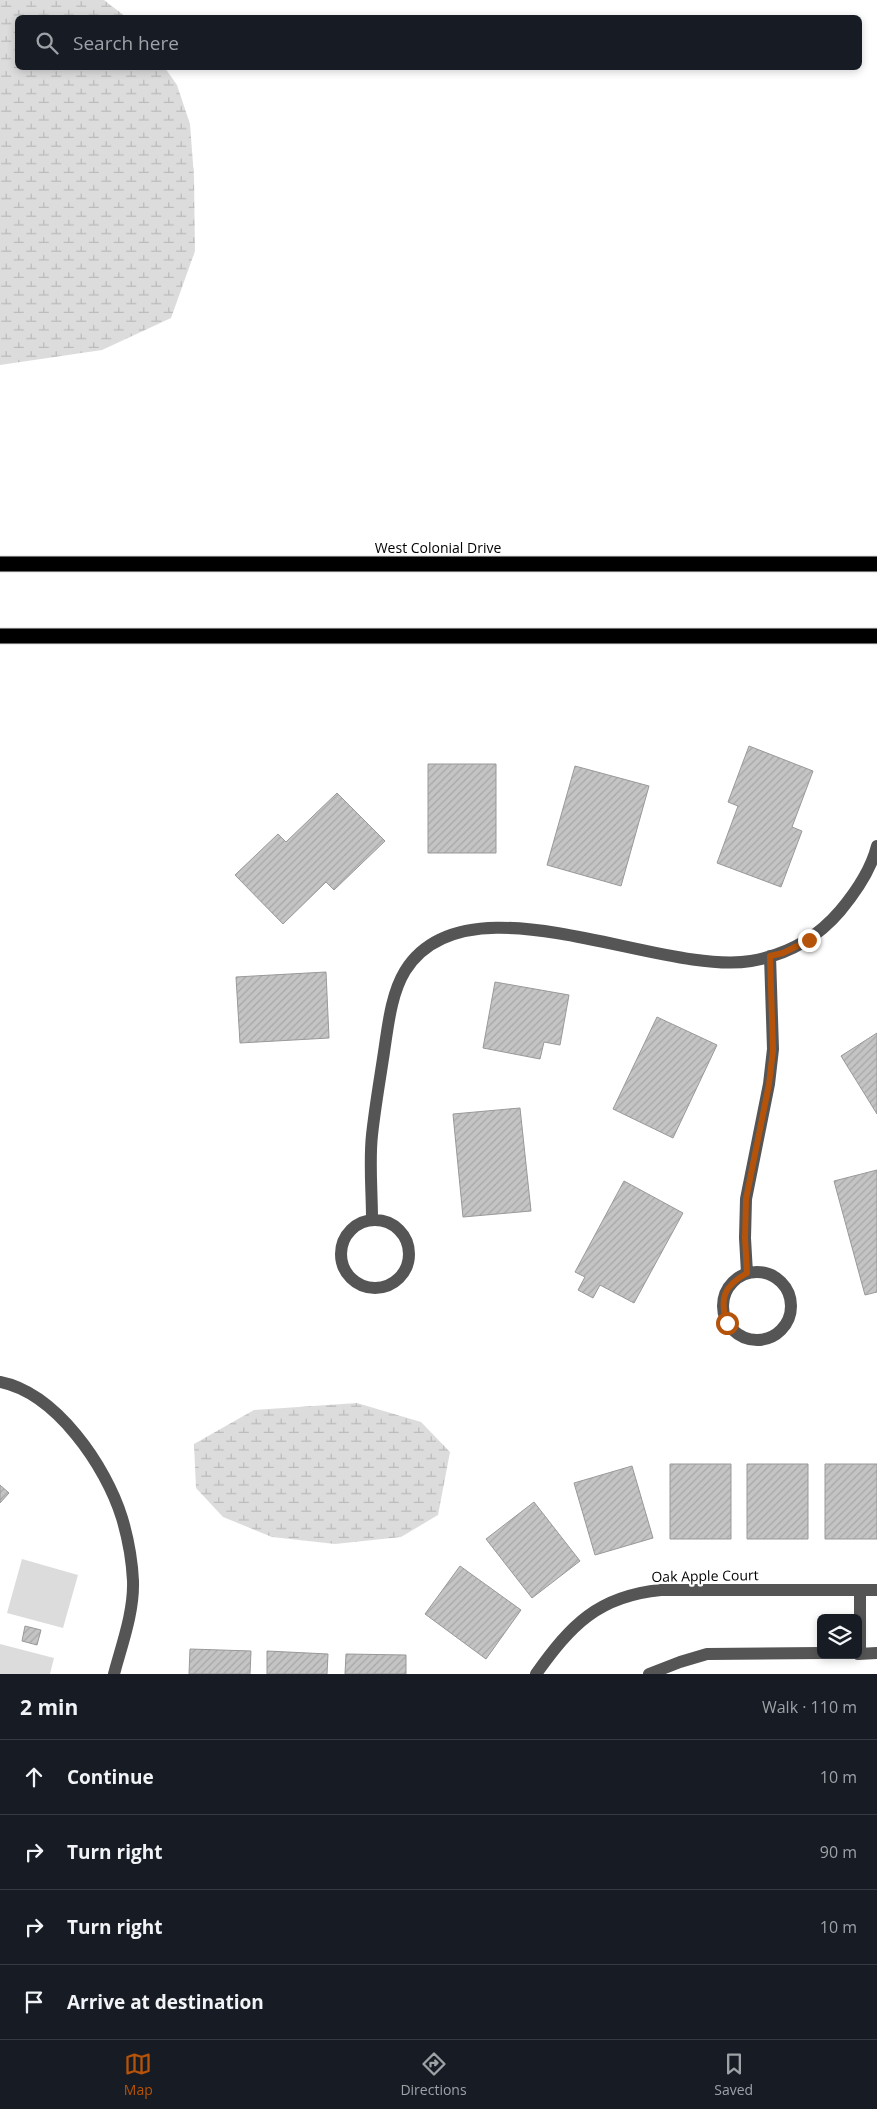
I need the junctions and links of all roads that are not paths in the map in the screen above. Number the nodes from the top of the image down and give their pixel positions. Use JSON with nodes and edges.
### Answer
{"nodes":[{"id":1,"x":0,"y":564,"type":"edge"},
{"id":2,"x":877,"y":564,"type":"edge"},
{"id":3,"x":0,"y":636,"type":"edge"},
{"id":4,"x":877,"y":636,"type":"edge"},
{"id":5,"x":877,"y":846,"type":"edge"},
{"id":6,"x":770,"y":956,"type":"junction"},
{"id":7,"x":372,"y":1219,"type":"junction"},
{"id":8,"x":747,"y":1273,"type":"junction"},
{"id":9,"x":0,"y":1382,"type":"edge"},
{"id":10,"x":860,"y":1590,"type":"junction"},
{"id":11,"x":877,"y":1590,"type":"edge"},
{"id":12,"x":860,"y":1614,"type":"edge"},
{"id":13,"x":817,"y":1653,"type":"edge"},
{"id":14,"x":877,"y":1653,"type":"edge"},
{"id":15,"x":862,"y":1654,"type":"edge"},
{"id":16,"x":114,"y":1674,"type":"edge"},
{"id":17,"x":536,"y":1674,"type":"edge"},
{"id":18,"x":649,"y":1674,"type":"edge"}],
"edges":[{"from":1,"to":2,"type":"highway","name":"West Colonial Drive"},
{"from":3,"to":4,"type":"highway"},
{"from":5,"to":6,"type":"street"},
{"from":6,"to":7,"type":"street"},
{"from":6,"to":8,"type":"street"},
{"from":7,"to":7,"type":"street"},
{"from":8,"to":8,"type":"street"},
{"from":9,"to":16,"type":"street"},
{"from":10,"to":11,"type":"street","name":"Oak Apple Court"},
{"from":10,"to":12,"type":"street"},
{"from":10,"to":17,"type":"street","name":"Oak Apple Court"},
{"from":13,"to":18,"type":"street"},
{"from":14,"to":15,"type":"street"}]}
